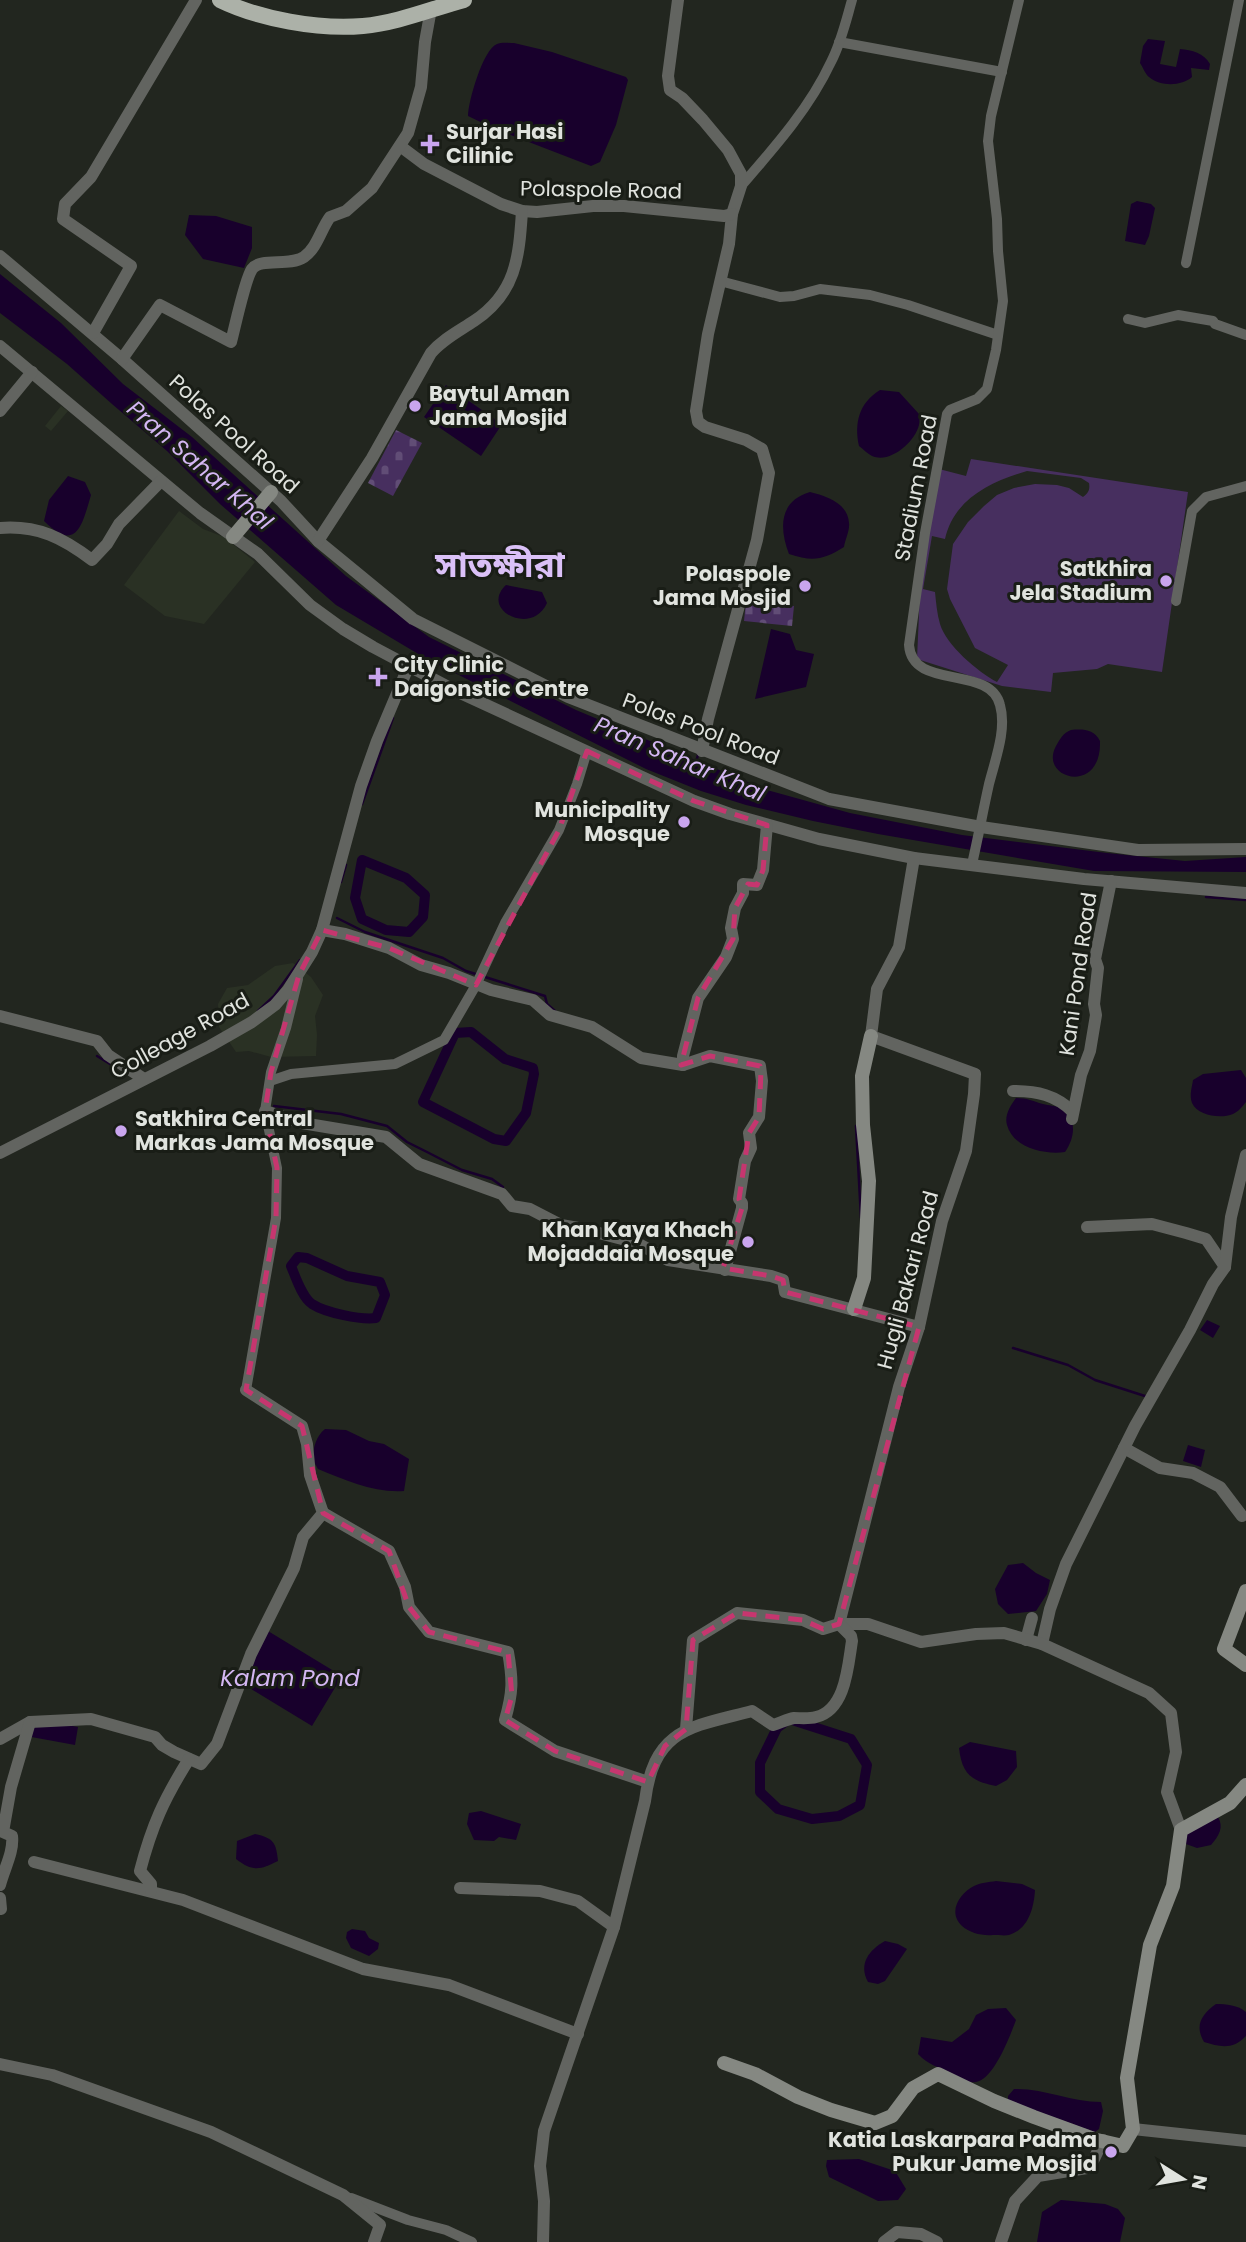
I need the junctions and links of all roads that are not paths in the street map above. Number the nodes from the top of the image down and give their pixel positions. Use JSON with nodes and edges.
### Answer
{"nodes":[{"id":1,"x":196,"y":0,"type":"edge"},
{"id":2,"x":464,"y":0,"type":"edge"},
{"id":3,"x":678,"y":0,"type":"edge"},
{"id":4,"x":852,"y":0,"type":"edge"},
{"id":5,"x":1019,"y":0,"type":"edge"},
{"id":6,"x":1239,"y":0,"type":"edge"},
{"id":7,"x":228,"y":2,"type":"edge"},
{"id":8,"x":431,"y":9,"type":"junction"},
{"id":9,"x":839,"y":42,"type":"junction"},
{"id":10,"x":1002,"y":72,"type":"junction"},
{"id":11,"x":400,"y":146,"type":"junction"},
{"id":12,"x":741,"y":186,"type":"junction"},
{"id":13,"x":522,"y":211,"type":"junction"},
{"id":14,"x":732,"y":214,"type":"junction"},
{"id":15,"x":0,"y":256,"type":"edge"},
{"id":16,"x":1185,"y":263,"type":"dead end"},
{"id":17,"x":720,"y":281,"type":"junction"},
{"id":18,"x":1128,"y":319,"type":"dead end"},
{"id":19,"x":93,"y":333,"type":"junction"},
{"id":20,"x":998,"y":335,"type":"junction"},
{"id":21,"x":1246,"y":335,"type":"edge"},
{"id":22,"x":0,"y":346,"type":"edge"},
{"id":23,"x":122,"y":359,"type":"junction"},
{"id":24,"x":32,"y":372,"type":"junction"},
{"id":25,"x":0,"y":411,"type":"edge"},
{"id":26,"x":161,"y":481,"type":"junction"},
{"id":27,"x":1246,"y":486,"type":"edge"},
{"id":28,"x":271,"y":492,"type":"junction"},
{"id":29,"x":0,"y":528,"type":"edge"},
{"id":30,"x":233,"y":537,"type":"junction"},
{"id":31,"x":318,"y":541,"type":"junction"},
{"id":32,"x":1176,"y":601,"type":"dead end"},
{"id":33,"x":408,"y":665,"type":"junction"},
{"id":34,"x":587,"y":751,"type":"junction"},
{"id":35,"x":702,"y":751,"type":"junction"},
{"id":36,"x":767,"y":825,"type":"junction"},
{"id":37,"x":981,"y":827,"type":"junction"},
{"id":38,"x":1246,"y":849,"type":"edge"},
{"id":39,"x":914,"y":858,"type":"junction"},
{"id":40,"x":972,"y":864,"type":"junction"},
{"id":41,"x":1111,"y":881,"type":"junction"},
{"id":42,"x":1246,"y":893,"type":"edge"},
{"id":43,"x":321,"y":930,"type":"junction"},
{"id":44,"x":299,"y":975,"type":"junction"},
{"id":45,"x":476,"y":985,"type":"junction"},
{"id":46,"x":0,"y":1016,"type":"edge"},
{"id":47,"x":871,"y":1036,"type":"junction"},
{"id":48,"x":683,"y":1065,"type":"junction"},
{"id":49,"x":144,"y":1079,"type":"junction"},
{"id":50,"x":270,"y":1081,"type":"junction"},
{"id":51,"x":1013,"y":1091,"type":"dead end"},
{"id":52,"x":265,"y":1111,"type":"junction"},
{"id":53,"x":0,"y":1153,"type":"edge"},
{"id":54,"x":1246,"y":1155,"type":"edge"},
{"id":55,"x":1087,"y":1227,"type":"dead end"},
{"id":56,"x":1225,"y":1267,"type":"junction"},
{"id":57,"x":725,"y":1270,"type":"junction"},
{"id":58,"x":854,"y":1309,"type":"junction"},
{"id":59,"x":919,"y":1327,"type":"junction"},
{"id":60,"x":246,"y":1390,"type":"joint"},
{"id":61,"x":1124,"y":1448,"type":"junction"},
{"id":62,"x":323,"y":1513,"type":"junction"},
{"id":63,"x":1242,"y":1516,"type":"dead end"},
{"id":64,"x":1246,"y":1591,"type":"edge"},
{"id":65,"x":1032,"y":1618,"type":"dead end"},
{"id":66,"x":839,"y":1624,"type":"junction"},
{"id":67,"x":1026,"y":1640,"type":"junction"},
{"id":68,"x":1042,"y":1644,"type":"junction"},
{"id":69,"x":1246,"y":1665,"type":"edge"},
{"id":70,"x":30,"y":1721,"type":"junction"},
{"id":71,"x":686,"y":1729,"type":"junction"},
{"id":72,"x":0,"y":1739,"type":"edge"},
{"id":73,"x":189,"y":1759,"type":"junction"},
{"id":74,"x":648,"y":1782,"type":"junction"},
{"id":75,"x":1246,"y":1785,"type":"edge"},
{"id":76,"x":1181,"y":1830,"type":"junction"},
{"id":77,"x":34,"y":1862,"type":"dead end"},
{"id":78,"x":0,"y":1885,"type":"edge"},
{"id":79,"x":460,"y":1888,"type":"dead end"},
{"id":80,"x":151,"y":1891,"type":"junction"},
{"id":81,"x":0,"y":1898,"type":"edge"},
{"id":82,"x":0,"y":1908,"type":"edge"},
{"id":83,"x":614,"y":1927,"type":"junction"},
{"id":84,"x":578,"y":2034,"type":"junction"},
{"id":85,"x":724,"y":2063,"type":"dead end"},
{"id":86,"x":0,"y":2064,"type":"edge"},
{"id":87,"x":1133,"y":2129,"type":"junction"},
{"id":88,"x":1103,"y":2140,"type":"junction"},
{"id":89,"x":1246,"y":2141,"type":"edge"},
{"id":90,"x":343,"y":2195,"type":"junction"},
{"id":91,"x":374,"y":2242,"type":"edge"},
{"id":92,"x":472,"y":2242,"type":"edge"},
{"id":93,"x":542,"y":2242,"type":"edge"},
{"id":94,"x":884,"y":2242,"type":"edge"},
{"id":95,"x":937,"y":2242,"type":"edge"},
{"id":96,"x":1001,"y":2242,"type":"edge"}],
"edges":[{"from":1,"to":19,"type":"street"},
{"from":2,"to":8,"type":"highway"},
{"from":3,"to":12,"type":"street"},
{"from":4,"to":9,"type":"street"},
{"from":5,"to":10,"type":"street","name":"Stadium Road"},
{"from":6,"to":16,"type":"street"},
{"from":7,"to":8,"type":"highway"},
{"from":8,"to":11,"type":"street"},
{"from":9,"to":10,"type":"street"},
{"from":9,"to":12,"type":"street"},
{"from":10,"to":20,"type":"street","name":"Stadium Road"},
{"from":11,"to":13,"type":"street","name":"Polaspole Road"},
{"from":11,"to":23,"type":"street"},
{"from":12,"to":14,"type":"street"},
{"from":13,"to":14,"type":"street","name":"Polaspole Road"},
{"from":13,"to":31,"type":"street"},
{"from":14,"to":17,"type":"street"},
{"from":15,"to":19,"type":"street","name":"Polas Pool Road"},
{"from":17,"to":20,"type":"street"},
{"from":17,"to":35,"type":"street"},
{"from":18,"to":21,"type":"street"},
{"from":19,"to":23,"type":"street","name":"Polas Pool Road"},
{"from":20,"to":37,"type":"street","name":"Stadium Road"},
{"from":22,"to":24,"type":"street"},
{"from":23,"to":28,"type":"street","name":"Polas Pool Road"},
{"from":24,"to":25,"type":"street"},
{"from":24,"to":26,"type":"street"},
{"from":26,"to":29,"type":"street"},
{"from":26,"to":30,"type":"street"},
{"from":27,"to":32,"type":"street"},
{"from":28,"to":30,"type":"main road"},
{"from":28,"to":31,"type":"street","name":"Polas Pool Road"},
{"from":30,"to":33,"type":"street"},
{"from":31,"to":35,"type":"street","name":"Polas Pool Road"},
{"from":33,"to":34,"type":"street"},
{"from":33,"to":43,"type":"street","name":"Colleage Road"},
{"from":34,"to":36,"type":"street"},
{"from":34,"to":45,"type":"street"},
{"from":35,"to":37,"type":"street","name":"Polas Pool Road"},
{"from":36,"to":39,"type":"street"},
{"from":36,"to":48,"type":"street"},
{"from":37,"to":38,"type":"street","name":"Polas Pool Road"},
{"from":37,"to":40,"type":"street","name":"Stadium Road"},
{"from":39,"to":40,"type":"street"},
{"from":39,"to":47,"type":"street"},
{"from":40,"to":41,"type":"street"},
{"from":41,"to":42,"type":"street"},
{"from":41,"to":51,"type":"street","name":"Kani Pond Road"},
{"from":43,"to":44,"type":"street","name":"Colleage Road"},
{"from":43,"to":45,"type":"street"},
{"from":44,"to":49,"type":"street","name":"Colleage Road"},
{"from":44,"to":50,"type":"street"},
{"from":45,"to":48,"type":"street"},
{"from":45,"to":50,"type":"street"},
{"from":46,"to":49,"type":"street"},
{"from":47,"to":58,"type":"main road"},
{"from":47,"to":59,"type":"street","name":"Hugli Bakari Road"},
{"from":48,"to":57,"type":"street"},
{"from":49,"to":53,"type":"street","name":"Colleage Road"},
{"from":50,"to":52,"type":"street"},
{"from":52,"to":57,"type":"street"},
{"from":52,"to":60,"type":"street"},
{"from":54,"to":56,"type":"street"},
{"from":55,"to":56,"type":"street"},
{"from":56,"to":61,"type":"street"},
{"from":57,"to":58,"type":"street"},
{"from":58,"to":59,"type":"street"},
{"from":59,"to":66,"type":"street","name":"Hugli Bakari Road"},
{"from":60,"to":62,"type":"street"},
{"from":61,"to":63,"type":"street"},
{"from":61,"to":68,"type":"street"},
{"from":62,"to":73,"type":"street"},
{"from":62,"to":74,"type":"street"},
{"from":64,"to":69,"type":"main road"},
{"from":65,"to":67,"type":"street"},
{"from":66,"to":67,"type":"street"},
{"from":66,"to":71,"type":"street"},
{"from":66,"to":71,"type":"street"},
{"from":67,"to":68,"type":"street"},
{"from":68,"to":76,"type":"street"},
{"from":70,"to":72,"type":"street"},
{"from":70,"to":73,"type":"street"},
{"from":70,"to":78,"type":"street"},
{"from":71,"to":74,"type":"street"},
{"from":73,"to":80,"type":"street"},
{"from":74,"to":83,"type":"street"},
{"from":75,"to":76,"type":"main road"},
{"from":76,"to":87,"type":"main road"},
{"from":77,"to":80,"type":"street"},
{"from":79,"to":83,"type":"street"},
{"from":80,"to":84,"type":"street"},
{"from":81,"to":82,"type":"street"},
{"from":83,"to":84,"type":"street"},
{"from":84,"to":93,"type":"street"},
{"from":85,"to":88,"type":"main road"},
{"from":86,"to":90,"type":"street"},
{"from":87,"to":88,"type":"main road"},
{"from":87,"to":89,"type":"street"},
{"from":88,"to":96,"type":"street"},
{"from":90,"to":91,"type":"street"},
{"from":90,"to":92,"type":"street"},
{"from":94,"to":95,"type":"street"}]}
